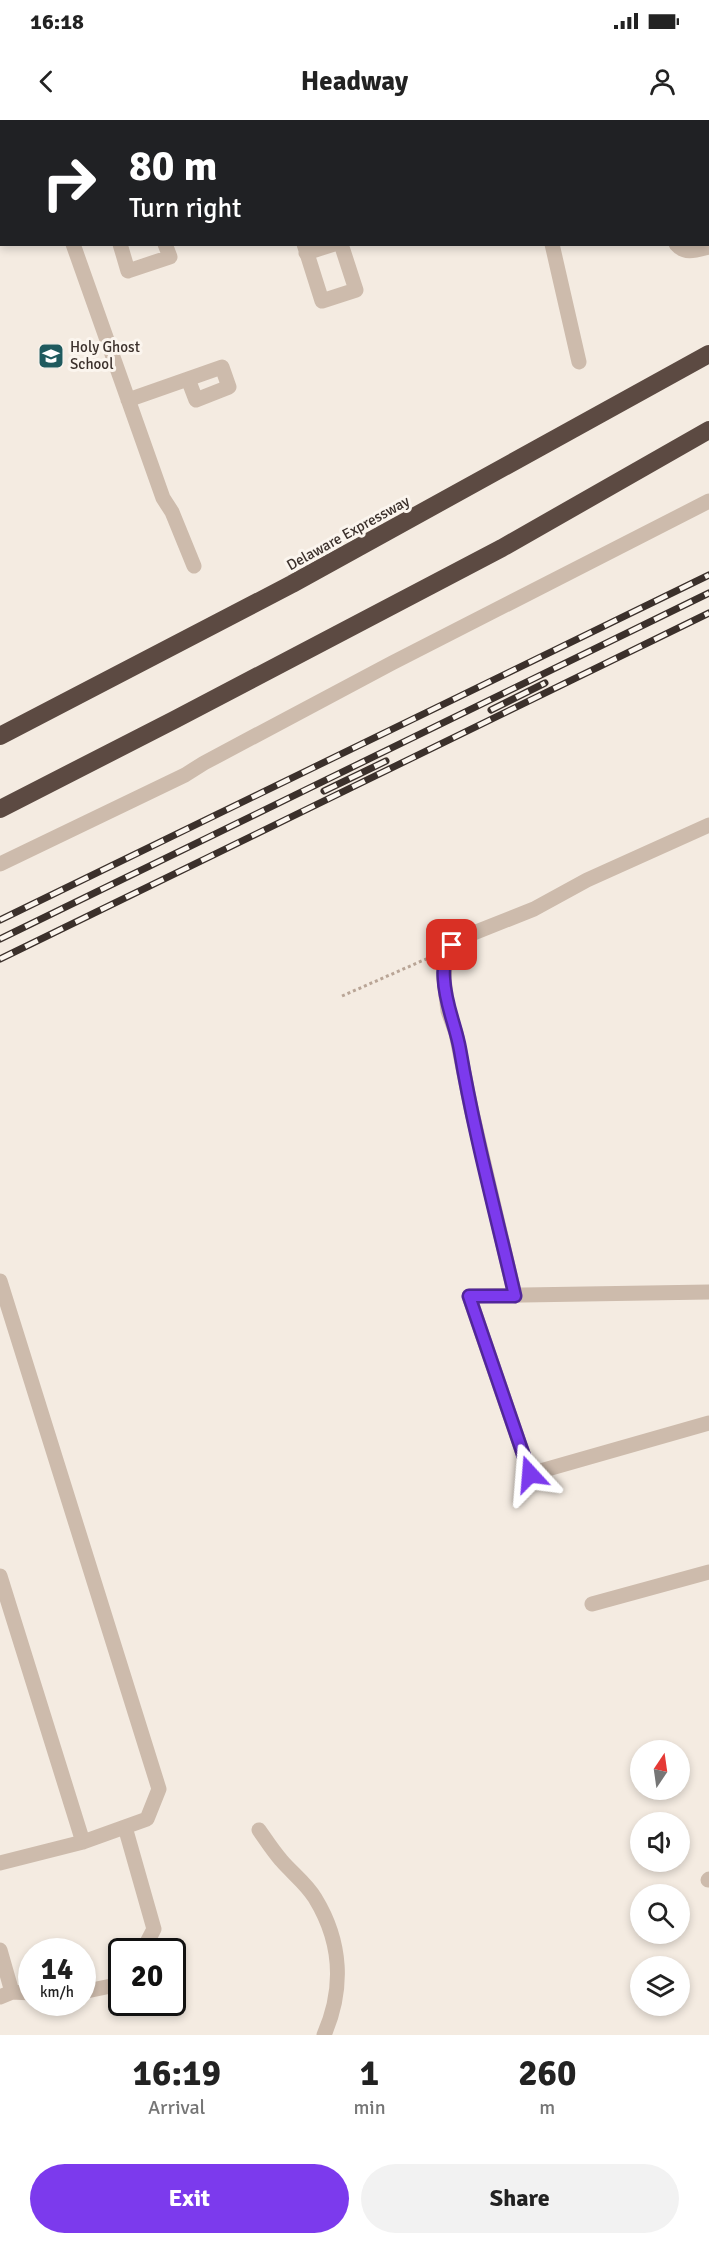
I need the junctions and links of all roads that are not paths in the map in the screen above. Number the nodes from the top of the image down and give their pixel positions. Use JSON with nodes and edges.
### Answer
{"nodes":[{"id":1,"x":74,"y":246,"type":"edge"},
{"id":2,"x":121,"y":246,"type":"edge"},
{"id":3,"x":166,"y":246,"type":"edge"},
{"id":4,"x":322,"y":246,"type":"edge"},
{"id":5,"x":342,"y":246,"type":"edge"},
{"id":6,"x":552,"y":246,"type":"edge"},
{"id":7,"x":678,"y":246,"type":"edge"},
{"id":8,"x":709,"y":247,"type":"edge"},
{"id":9,"x":305,"y":249,"type":"edge"},
{"id":10,"x":709,"y":354,"type":"edge"},
{"id":11,"x":579,"y":362,"type":"dead end"},
{"id":12,"x":188,"y":379,"type":"dead end"},
{"id":13,"x":128,"y":400,"type":"junction"},
{"id":14,"x":709,"y":430,"type":"edge"},
{"id":15,"x":709,"y":501,"type":"edge"},
{"id":16,"x":194,"y":566,"type":"dead end"},
{"id":17,"x":0,"y":736,"type":"edge"},
{"id":18,"x":0,"y":809,"type":"edge"},
{"id":19,"x":709,"y":825,"type":"edge"},
{"id":20,"x":0,"y":864,"type":"edge"},
{"id":21,"x":0,"y":1281,"type":"edge"},
{"id":22,"x":709,"y":1292,"type":"edge"},
{"id":23,"x":515,"y":1296,"type":"junction"},
{"id":24,"x":709,"y":1423,"type":"edge"},
{"id":25,"x":709,"y":1572,"type":"edge"},
{"id":26,"x":0,"y":1576,"type":"edge"},
{"id":27,"x":592,"y":1604,"type":"dead end"},
{"id":28,"x":124,"y":1827,"type":"junction"},
{"id":29,"x":259,"y":1830,"type":"dead end"},
{"id":30,"x":83,"y":1842,"type":"junction"},
{"id":31,"x":0,"y":1863,"type":"edge"},
{"id":32,"x":149,"y":1938,"type":"edge"},
{"id":33,"x":0,"y":1950,"type":"edge"},
{"id":34,"x":6,"y":1995,"type":"edge"},
{"id":35,"x":324,"y":2035,"type":"edge"}],
"edges":[{"from":1,"to":13,"type":"street"},
{"from":2,"to":3,"type":"street"},
{"from":4,"to":9,"type":"street"},
{"from":5,"to":9,"type":"street"},
{"from":6,"to":11,"type":"street"},
{"from":7,"to":8,"type":"street"},
{"from":10,"to":17,"type":"highway","name":"Delaware Expressway"},
{"from":12,"to":13,"type":"street"},
{"from":13,"to":16,"type":"street"},
{"from":14,"to":18,"type":"highway"},
{"from":15,"to":20,"type":"street"},
{"from":19,"to":23,"type":"street"},
{"from":21,"to":28,"type":"street"},
{"from":22,"to":23,"type":"street"},
{"from":23,"to":24,"type":"street"},
{"from":25,"to":27,"type":"street"},
{"from":26,"to":30,"type":"street"},
{"from":28,"to":30,"type":"street"},
{"from":28,"to":32,"type":"street"},
{"from":29,"to":35,"type":"street"},
{"from":30,"to":31,"type":"street"},
{"from":33,"to":34,"type":"street"}]}
